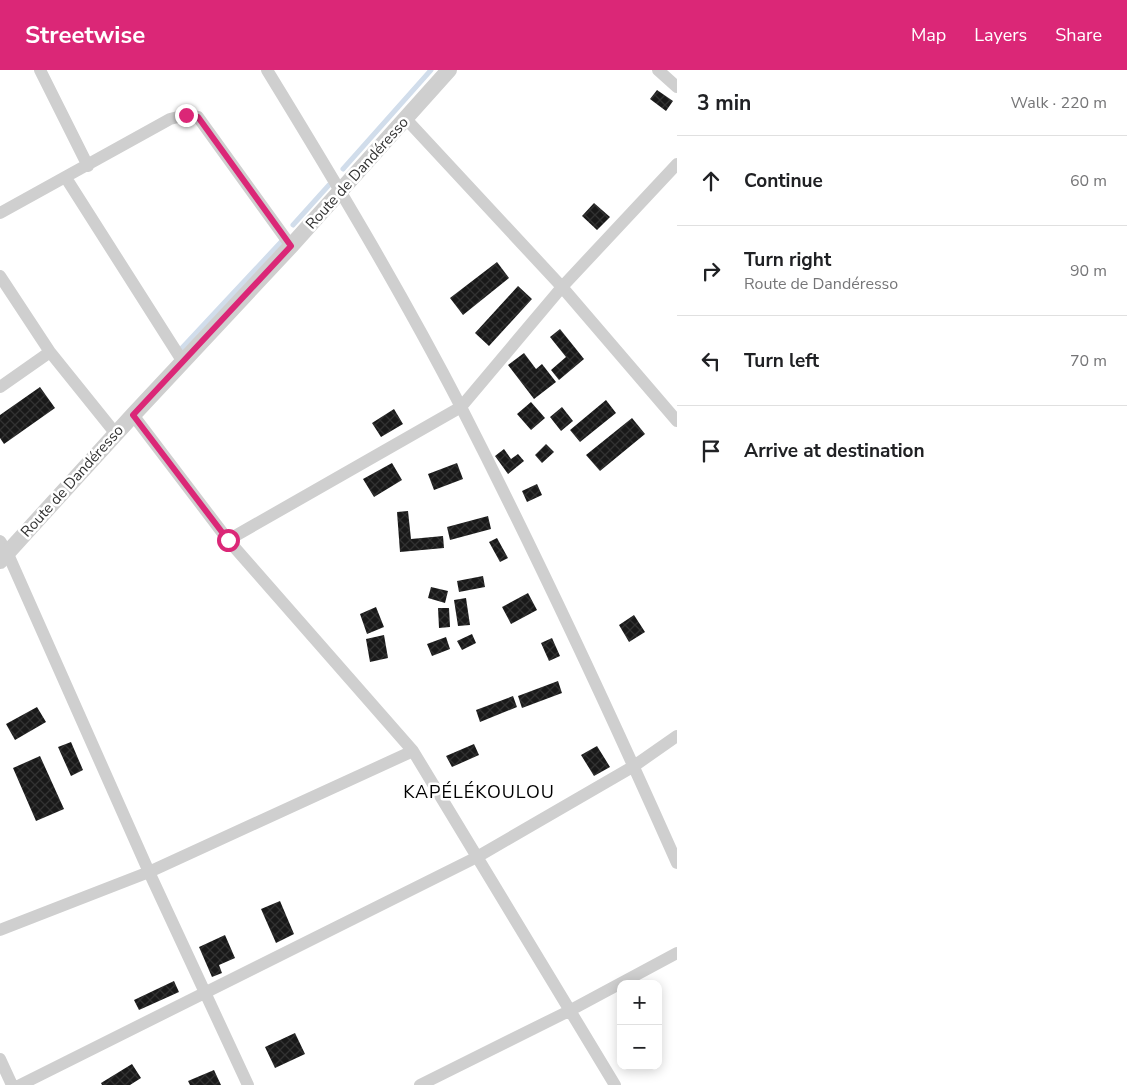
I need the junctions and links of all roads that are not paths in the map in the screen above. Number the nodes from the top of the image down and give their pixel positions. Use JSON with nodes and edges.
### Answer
{"nodes":[{"id":1,"x":40,"y":70,"type":"edge"},
{"id":2,"x":267,"y":70,"type":"edge"},
{"id":3,"x":449,"y":70,"type":"edge"},
{"id":4,"x":658,"y":70,"type":"edge"},
{"id":5,"x":677,"y":87,"type":"edge"},
{"id":6,"x":406,"y":118,"type":"junction"},
{"id":7,"x":677,"y":164,"type":"edge"},
{"id":8,"x":88,"y":166,"type":"junction"},
{"id":9,"x":66,"y":178,"type":"junction"},
{"id":10,"x":341,"y":191,"type":"junction"},
{"id":11,"x":0,"y":214,"type":"edge"},
{"id":12,"x":291,"y":246,"type":"junction"},
{"id":13,"x":0,"y":276,"type":"edge"},
{"id":14,"x":562,"y":287,"type":"junction"},
{"id":15,"x":50,"y":352,"type":"junction"},
{"id":16,"x":184,"y":362,"type":"junction"},
{"id":17,"x":0,"y":387,"type":"edge"},
{"id":18,"x":461,"y":407,"type":"junction"},
{"id":19,"x":133,"y":415,"type":"junction"},
{"id":20,"x":677,"y":421,"type":"edge"},
{"id":21,"x":116,"y":434,"type":"junction"},
{"id":22,"x":228,"y":540,"type":"junction"},
{"id":23,"x":2,"y":552,"type":"edge"},
{"id":24,"x":677,"y":736,"type":"edge"},
{"id":25,"x":413,"y":751,"type":"junction"},
{"id":26,"x":634,"y":766,"type":"junction"},
{"id":27,"x":477,"y":857,"type":"junction"},
{"id":28,"x":677,"y":863,"type":"edge"},
{"id":29,"x":148,"y":872,"type":"junction"},
{"id":30,"x":0,"y":930,"type":"edge"},
{"id":31,"x":677,"y":953,"type":"edge"},
{"id":32,"x":206,"y":994,"type":"junction"},
{"id":33,"x":569,"y":1011,"type":"junction"},
{"id":34,"x":0,"y":1059,"type":"edge"},
{"id":35,"x":12,"y":1085,"type":"edge"},
{"id":36,"x":20,"y":1085,"type":"edge"},
{"id":37,"x":248,"y":1085,"type":"edge"},
{"id":38,"x":420,"y":1085,"type":"edge"},
{"id":39,"x":615,"y":1085,"type":"edge"}],
"edges":[{"from":1,"to":8,"type":"street"},
{"from":2,"to":10,"type":"street"},
{"from":3,"to":6,"type":"street","name":"Route de Dandéresso"},
{"from":4,"to":5,"type":"street"},
{"from":6,"to":10,"type":"street","name":"Route de Dandéresso"},
{"from":6,"to":14,"type":"street"},
{"from":7,"to":14,"type":"street"},
{"from":8,"to":9,"type":"street"},
{"from":8,"to":12,"type":"street"},
{"from":9,"to":11,"type":"street"},
{"from":9,"to":16,"type":"street"},
{"from":10,"to":12,"type":"street","name":"Route de Dandéresso"},
{"from":10,"to":18,"type":"street"},
{"from":12,"to":16,"type":"street","name":"Route de Dandéresso"},
{"from":13,"to":15,"type":"street"},
{"from":14,"to":18,"type":"street"},
{"from":14,"to":20,"type":"street"},
{"from":15,"to":17,"type":"street"},
{"from":15,"to":21,"type":"street"},
{"from":16,"to":19,"type":"street","name":"Route de Dandéresso"},
{"from":18,"to":22,"type":"street"},
{"from":18,"to":26,"type":"street"},
{"from":19,"to":21,"type":"street","name":"Route de Dandéresso"},
{"from":19,"to":22,"type":"street"},
{"from":21,"to":23,"type":"street","name":"Route de Dandéresso"},
{"from":22,"to":25,"type":"street"},
{"from":23,"to":29,"type":"street"},
{"from":24,"to":26,"type":"street"},
{"from":25,"to":27,"type":"street"},
{"from":25,"to":29,"type":"street"},
{"from":26,"to":27,"type":"street"},
{"from":26,"to":28,"type":"street"},
{"from":27,"to":32,"type":"street"},
{"from":27,"to":33,"type":"street"},
{"from":29,"to":30,"type":"street"},
{"from":29,"to":32,"type":"street"},
{"from":31,"to":33,"type":"street"},
{"from":32,"to":36,"type":"street"},
{"from":32,"to":37,"type":"street"},
{"from":33,"to":38,"type":"street"},
{"from":33,"to":39,"type":"street"},
{"from":34,"to":35,"type":"street"}]}
